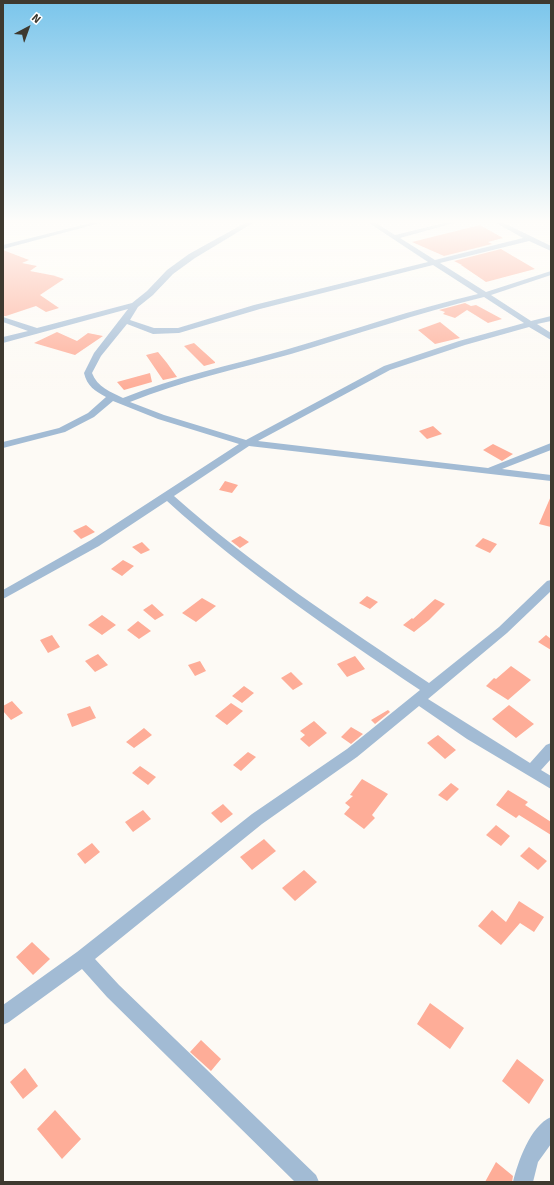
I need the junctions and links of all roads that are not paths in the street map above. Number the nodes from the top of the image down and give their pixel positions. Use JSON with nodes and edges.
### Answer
{"nodes":[{"id":1,"x":164,"y":278,"type":"edge"},
{"id":2,"x":373,"y":278,"type":"edge"},
{"id":3,"x":458,"y":278,"type":"edge"},
{"id":4,"x":535,"y":278,"type":"edge"},
{"id":5,"x":484,"y":295,"type":"junction"},
{"id":6,"x":136,"y":305,"type":"junction"},
{"id":7,"x":551,"y":318,"type":"edge"},
{"id":8,"x":3,"y":319,"type":"edge"},
{"id":9,"x":125,"y":321,"type":"junction"},
{"id":10,"x":531,"y":324,"type":"junction"},
{"id":11,"x":36,"y":331,"type":"junction"},
{"id":12,"x":551,"y":337,"type":"edge"},
{"id":13,"x":3,"y":340,"type":"edge"},
{"id":14,"x":112,"y":397,"type":"junction"},
{"id":15,"x":122,"y":402,"type":"junction"},
{"id":16,"x":247,"y":443,"type":"junction"},
{"id":17,"x":3,"y":445,"type":"edge"},
{"id":18,"x":551,"y":446,"type":"edge"},
{"id":19,"x":488,"y":471,"type":"junction"},
{"id":20,"x":551,"y":478,"type":"edge"},
{"id":21,"x":168,"y":496,"type":"junction"},
{"id":22,"x":551,"y":584,"type":"edge"},
{"id":23,"x":3,"y":595,"type":"edge"},
{"id":24,"x":424,"y":694,"type":"junction"},
{"id":25,"x":551,"y":749,"type":"edge"},
{"id":26,"x":532,"y":771,"type":"junction"},
{"id":27,"x":551,"y":782,"type":"edge"},
{"id":28,"x":83,"y":958,"type":"junction"},
{"id":29,"x":3,"y":1016,"type":"edge"},
{"id":30,"x":551,"y":1127,"type":"edge"},
{"id":31,"x":309,"y":1182,"type":"edge"},
{"id":32,"x":523,"y":1182,"type":"edge"}],
"edges":[{"from":1,"to":6,"type":"street"},
{"from":2,"to":9,"type":"street"},
{"from":3,"to":5,"type":"street"},
{"from":4,"to":5,"type":"street"},
{"from":5,"to":10,"type":"street"},
{"from":5,"to":15,"type":"street"},
{"from":6,"to":9,"type":"street"},
{"from":6,"to":11,"type":"street"},
{"from":7,"to":10,"type":"street"},
{"from":8,"to":11,"type":"street"},
{"from":9,"to":14,"type":"street"},
{"from":10,"to":12,"type":"street"},
{"from":10,"to":16,"type":"street"},
{"from":11,"to":13,"type":"street"},
{"from":14,"to":15,"type":"street"},
{"from":14,"to":17,"type":"street"},
{"from":15,"to":16,"type":"street"},
{"from":16,"to":19,"type":"street"},
{"from":16,"to":21,"type":"street"},
{"from":18,"to":19,"type":"street"},
{"from":19,"to":20,"type":"street"},
{"from":21,"to":23,"type":"street"},
{"from":21,"to":24,"type":"street"},
{"from":22,"to":24,"type":"street"},
{"from":24,"to":26,"type":"street"},
{"from":24,"to":28,"type":"street"},
{"from":25,"to":26,"type":"street"},
{"from":26,"to":27,"type":"street"},
{"from":28,"to":29,"type":"street"},
{"from":28,"to":31,"type":"street"},
{"from":30,"to":32,"type":"street"}]}
